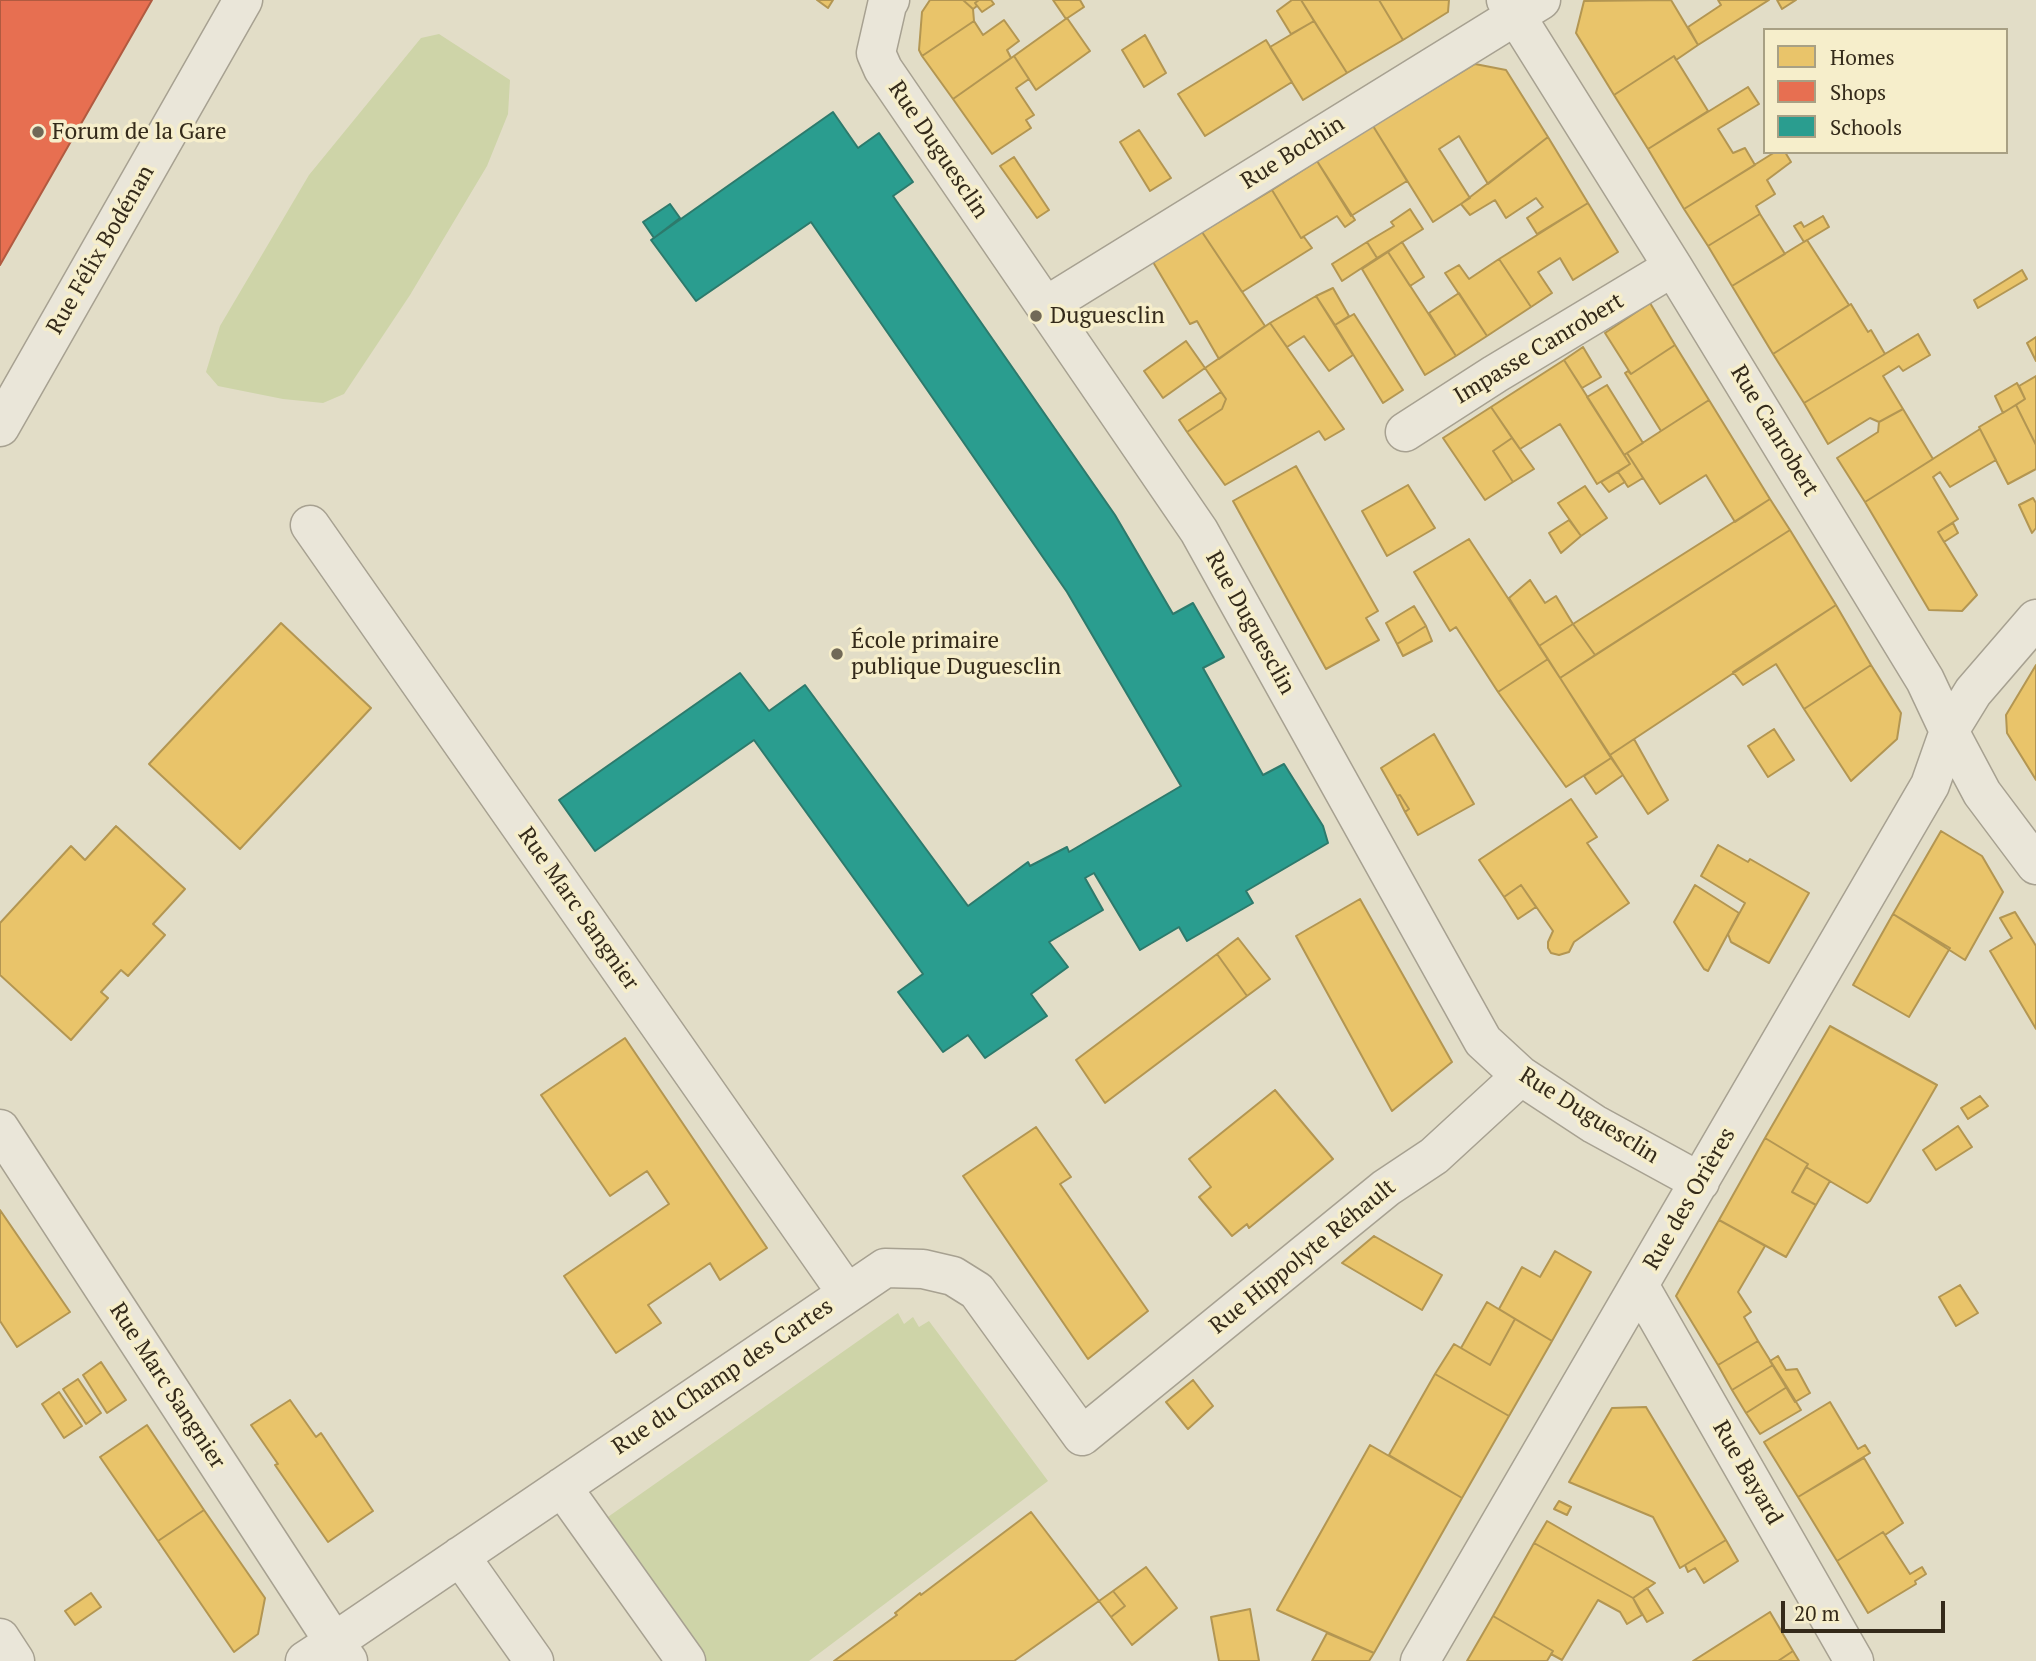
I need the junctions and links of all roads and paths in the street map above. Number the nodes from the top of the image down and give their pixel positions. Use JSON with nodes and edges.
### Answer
{"nodes":[{"id":1,"x":243,"y":0,"type":"edge"},
{"id":2,"x":890,"y":0,"type":"edge"},
{"id":3,"x":1521,"y":5,"type":"edge"},
{"id":4,"x":1674,"y":267,"type":"junction"},
{"id":5,"x":1046,"y":306,"type":"junction"},
{"id":6,"x":0,"y":427,"type":"edge"},
{"id":7,"x":1405,"y":432,"type":"dead end"},
{"id":8,"x":310,"y":525,"type":"dead end"},
{"id":9,"x":2036,"y":619,"type":"edge"},
{"id":10,"x":1949,"y":731,"type":"junction"},
{"id":11,"x":2036,"y":865,"type":"edge"},
{"id":12,"x":1521,"y":1076,"type":"junction"},
{"id":13,"x":0,"y":1129,"type":"edge"},
{"id":14,"x":1700,"y":1182,"type":"junction"},
{"id":15,"x":1639,"y":1285,"type":"junction"},
{"id":16,"x":846,"y":1292,"type":"junction"},
{"id":17,"x":1082,"y":1436,"type":"joint"},
{"id":18,"x":562,"y":1487,"type":"junction"},
{"id":19,"x":460,"y":1556,"type":"junction"},
{"id":20,"x":0,"y":1639,"type":"edge"},
{"id":21,"x":329,"y":1655,"type":"edge"},
{"id":22,"x":15,"y":1661,"type":"edge"},
{"id":23,"x":534,"y":1661,"type":"edge"},
{"id":24,"x":686,"y":1661,"type":"edge"},
{"id":25,"x":1420,"y":1661,"type":"edge"},
{"id":26,"x":1854,"y":1661,"type":"edge"}],
"edges":[{"from":1,"to":6,"type":"street","name":"Rue Félix Bodénan"},
{"from":2,"to":5,"type":"street","name":"Rue Duguesclin"},
{"from":3,"to":4,"type":"street","name":"Rue Canrobert"},
{"from":3,"to":5,"type":"street","name":"Rue Bochin"},
{"from":4,"to":7,"type":"street","name":"Impasse Canrobert"},
{"from":4,"to":10,"type":"street","name":"Rue Canrobert"},
{"from":5,"to":12,"type":"street","name":"Rue Duguesclin"},
{"from":8,"to":16,"type":"street","name":"Rue Marc Sangnier"},
{"from":9,"to":10,"type":"street","name":"Rue des Orières"},
{"from":10,"to":11,"type":"street","name":"Rue Canrobert"},
{"from":10,"to":14,"type":"street","name":"Rue des Orières"},
{"from":12,"to":14,"type":"street","name":"Rue Duguesclin"},
{"from":12,"to":17,"type":"street","name":"Rue Hippolyte Réhault"},
{"from":13,"to":21,"type":"street","name":"Rue Marc Sangnier"},
{"from":14,"to":15,"type":"street","name":"Rue des Orières"},
{"from":15,"to":25,"type":"street","name":"Rue des Orières"},
{"from":15,"to":26,"type":"street","name":"Rue Bayard"},
{"from":16,"to":17,"type":"street","name":"Rue du Champ des Cartes"},
{"from":16,"to":18,"type":"street","name":"Rue du Champ des Cartes"},
{"from":18,"to":19,"type":"street","name":"Rue du Champ des Cartes"},
{"from":18,"to":24,"type":"street"},
{"from":19,"to":21,"type":"street","name":"Rue du Champ des Cartes"},
{"from":19,"to":23,"type":"street"},
{"from":20,"to":22,"type":"street"}]}
